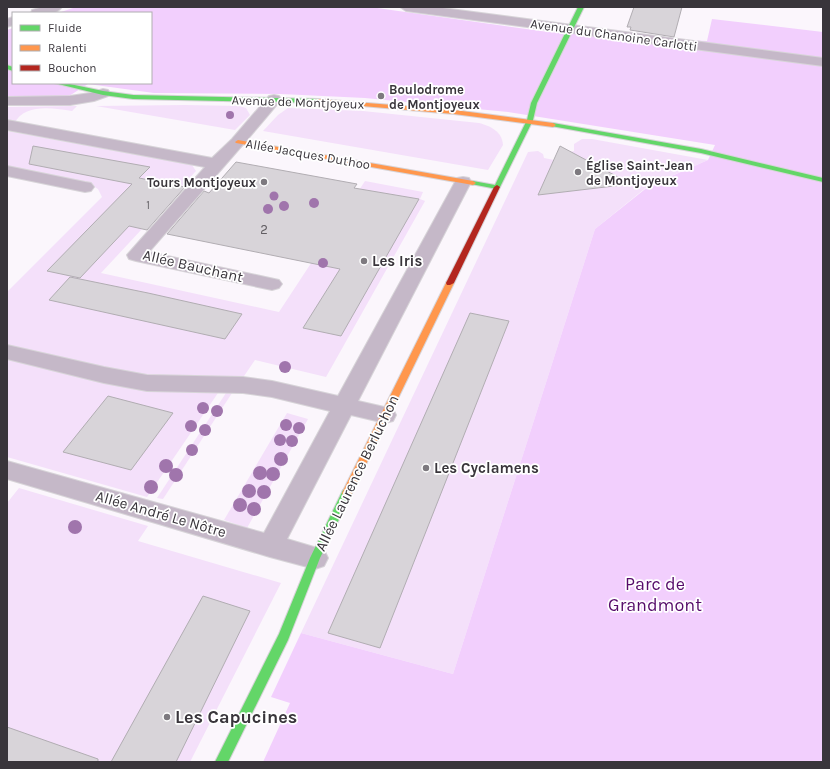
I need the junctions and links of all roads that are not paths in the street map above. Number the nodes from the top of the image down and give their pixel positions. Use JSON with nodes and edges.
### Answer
{"nodes":[{"id":1,"x":56,"y":7,"type":"edge"},
{"id":2,"x":406,"y":7,"type":"edge"},
{"id":3,"x":581,"y":7,"type":"edge"},
{"id":4,"x":40,"y":12,"type":"edge"},
{"id":5,"x":570,"y":29,"type":"junction"},
{"id":6,"x":823,"y":62,"type":"edge"},
{"id":7,"x":62,"y":84,"type":"edge"},
{"id":8,"x":25,"y":87,"type":"dead end"},
{"id":9,"x":103,"y":93,"type":"junction"},
{"id":10,"x":7,"y":97,"type":"edge"},
{"id":11,"x":274,"y":99,"type":"junction"},
{"id":12,"x":7,"y":101,"type":"edge"},
{"id":13,"x":530,"y":120,"type":"junction"},
{"id":14,"x":7,"y":125,"type":"edge"},
{"id":15,"x":238,"y":142,"type":"junction"},
{"id":16,"x":216,"y":164,"type":"junction"},
{"id":17,"x":7,"y":171,"type":"edge"},
{"id":18,"x":823,"y":180,"type":"edge"},
{"id":19,"x":464,"y":182,"type":"junction"},
{"id":20,"x":85,"y":187,"type":"dead end"},
{"id":21,"x":497,"y":187,"type":"junction"},
{"id":22,"x":272,"y":284,"type":"dead end"},
{"id":23,"x":7,"y":352,"type":"edge"},
{"id":24,"x":344,"y":406,"type":"junction"},
{"id":25,"x":385,"y":415,"type":"junction"},
{"id":26,"x":7,"y":470,"type":"edge"},
{"id":27,"x":270,"y":546,"type":"junction"},
{"id":28,"x":315,"y":558,"type":"junction"},
{"id":29,"x":221,"y":762,"type":"edge"}],
"edges":[{"from":1,"to":4,"type":"street"},
{"from":2,"to":5,"type":"street","name":"Avenue du Chanoine Carlotti"},
{"from":3,"to":5,"type":"street"},
{"from":5,"to":6,"type":"street","name":"Avenue du Chanoine Carlotti"},
{"from":5,"to":13,"type":"street"},
{"from":7,"to":9,"type":"street"},
{"from":8,"to":10,"type":"street"},
{"from":9,"to":11,"type":"street","name":"Avenue de Montjoyeux"},
{"from":9,"to":12,"type":"street","name":"Avenue de Montjoyeux"},
{"from":11,"to":13,"type":"street","name":"Avenue de Montjoyeux"},
{"from":11,"to":15,"type":"street"},
{"from":13,"to":18,"type":"street","name":"Avenue de Montjoyeux"},
{"from":13,"to":21,"type":"street"},
{"from":14,"to":16,"type":"street"},
{"from":15,"to":16,"type":"street","name":"Allée Jacques Duthoo"},
{"from":15,"to":19,"type":"street","name":"Allée Jacques Duthoo"},
{"from":16,"to":22,"type":"street","name":"Allée Bauchant"},
{"from":17,"to":20,"type":"street"},
{"from":19,"to":21,"type":"street","name":"Allée Jacques Duthoo"},
{"from":19,"to":24,"type":"street"},
{"from":21,"to":25,"type":"street","name":"Allée Laurence Berluchon"},
{"from":23,"to":24,"type":"street"},
{"from":24,"to":25,"type":"street"},
{"from":24,"to":27,"type":"street"},
{"from":25,"to":28,"type":"street","name":"Allée Laurence Berluchon"},
{"from":26,"to":27,"type":"street","name":"Allée André Le Nôtre"},
{"from":27,"to":28,"type":"street","name":"Allée André Le Nôtre"},
{"from":28,"to":29,"type":"street","name":"Allée Laurence Berluchon"}]}
